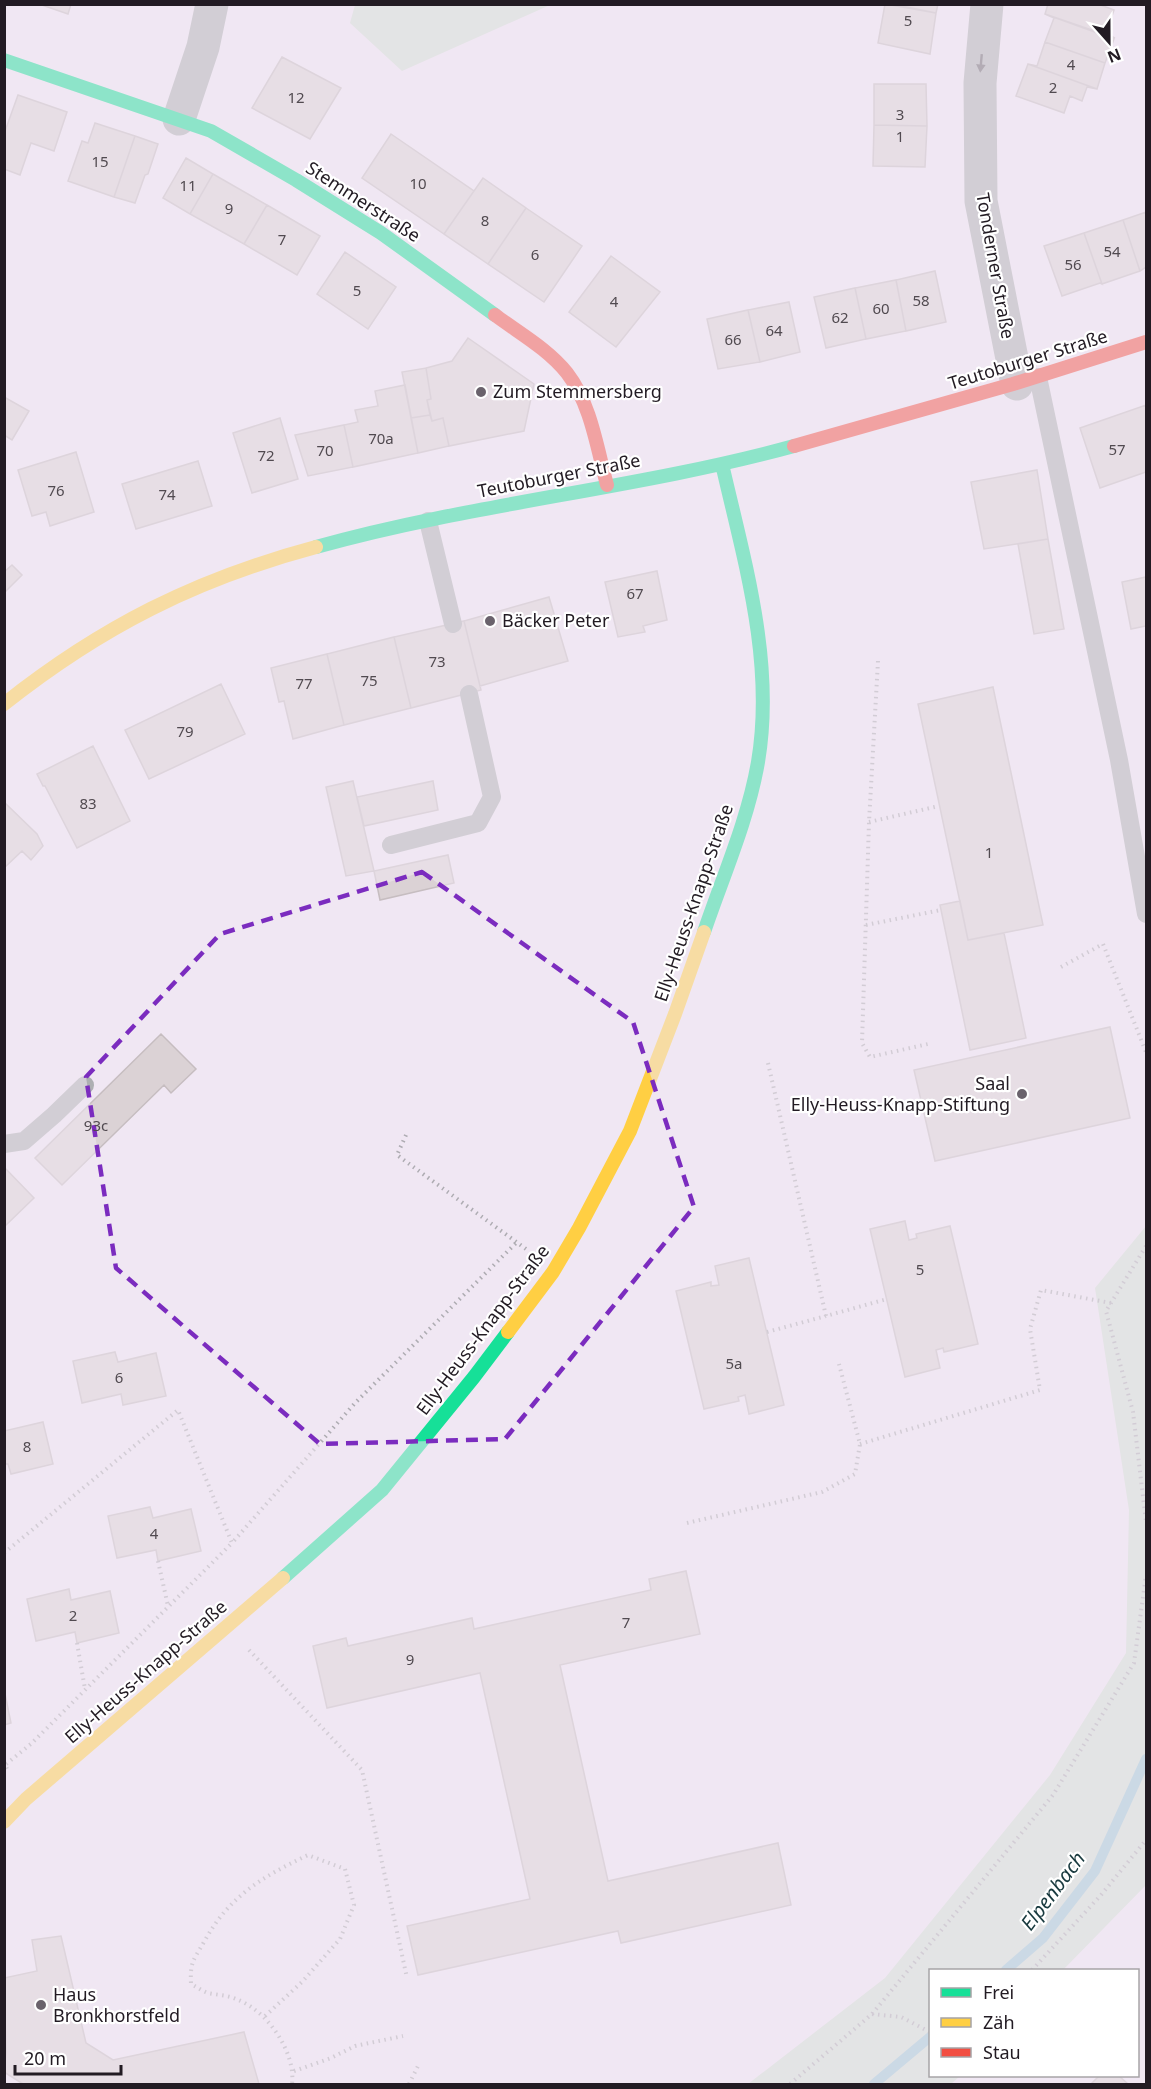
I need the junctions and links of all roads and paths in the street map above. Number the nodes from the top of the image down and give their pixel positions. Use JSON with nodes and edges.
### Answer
{"nodes":[{"id":1,"x":212,"y":4,"type":"edge"},
{"id":2,"x":987,"y":4,"type":"edge"},
{"id":3,"x":4,"y":60,"type":"edge"},
{"id":4,"x":179,"y":119,"type":"junction"},
{"id":5,"x":1146,"y":342,"type":"edge"},
{"id":6,"x":1028,"y":380,"type":"junction"},
{"id":7,"x":723,"y":464,"type":"junction"},
{"id":8,"x":607,"y":485,"type":"junction"},
{"id":9,"x":428,"y":521,"type":"junction"},
{"id":10,"x":453,"y":624,"type":"dead end"},
{"id":11,"x":878,"y":661,"type":"dead end"},
{"id":12,"x":469,"y":694,"type":"dead end"},
{"id":13,"x":4,"y":704,"type":"edge"},
{"id":14,"x":939,"y":806,"type":"dead end"},
{"id":15,"x":869,"y":822,"type":"junction"},
{"id":16,"x":391,"y":845,"type":"dead end"},
{"id":17,"x":941,"y":910,"type":"dead end"},
{"id":18,"x":1146,"y":914,"type":"edge"},
{"id":19,"x":866,"y":925,"type":"junction"},
{"id":20,"x":1061,"y":967,"type":"dead end"},
{"id":21,"x":928,"y":1044,"type":"dead end"},
{"id":22,"x":1146,"y":1052,"type":"edge"},
{"id":23,"x":768,"y":1063,"type":"dead end"},
{"id":24,"x":85,"y":1085,"type":"dead end"},
{"id":25,"x":406,"y":1135,"type":"dead end"},
{"id":26,"x":4,"y":1144,"type":"edge"},
{"id":27,"x":518,"y":1242,"type":"junction"},
{"id":28,"x":1146,"y":1246,"type":"edge"},
{"id":29,"x":553,"y":1272,"type":"junction"},
{"id":30,"x":887,"y":1299,"type":"dead end"},
{"id":31,"x":1111,"y":1303,"type":"junction"},
{"id":32,"x":826,"y":1316,"type":"junction"},
{"id":33,"x":767,"y":1332,"type":"dead end"},
{"id":34,"x":839,"y":1364,"type":"dead end"},
{"id":35,"x":860,"y":1444,"type":"junction"},
{"id":36,"x":1146,"y":1522,"type":"edge"},
{"id":37,"x":687,"y":1523,"type":"dead end"},
{"id":38,"x":232,"y":1543,"type":"junction"},
{"id":39,"x":4,"y":1553,"type":"edge"},
{"id":40,"x":158,"y":1561,"type":"dead end"},
{"id":41,"x":1146,"y":1575,"type":"edge"},
{"id":42,"x":169,"y":1607,"type":"junction"},
{"id":43,"x":229,"y":1625,"type":"junction"},
{"id":44,"x":77,"y":1643,"type":"dead end"},
{"id":45,"x":85,"y":1690,"type":"junction"},
{"id":46,"x":5,"y":1765,"type":"edge"},
{"id":47,"x":26,"y":1799,"type":"junction"},
{"id":48,"x":4,"y":1822,"type":"edge"},
{"id":49,"x":1146,"y":1840,"type":"edge"},
{"id":50,"x":1034,"y":1969,"type":"edge"},
{"id":51,"x":407,"y":1978,"type":"dead end"},
{"id":52,"x":872,"y":2014,"type":"junction"},
{"id":53,"x":265,"y":2016,"type":"junction"},
{"id":54,"x":929,"y":2031,"type":"edge"},
{"id":55,"x":403,"y":2036,"type":"dead end"},
{"id":56,"x":419,"y":2064,"type":"dead end"},
{"id":57,"x":294,"y":2071,"type":"junction"},
{"id":58,"x":292,"y":2085,"type":"edge"},
{"id":59,"x":409,"y":2085,"type":"edge"},
{"id":60,"x":790,"y":2085,"type":"edge"}],
"edges":[{"from":1,"to":4,"type":"street"},
{"from":2,"to":6,"type":"street","name":"Tonderner Straße","one_way":true},
{"from":3,"to":4,"type":"street","name":"Stemmerstraße"},
{"from":4,"to":8,"type":"street","name":"Stemmerstraße"},
{"from":5,"to":6,"type":"street","name":"Teutoburger Straße"},
{"from":6,"to":7,"type":"street","name":"Teutoburger Straße"},
{"from":6,"to":18,"type":"lane"},
{"from":7,"to":8,"type":"street","name":"Teutoburger Straße"},
{"from":7,"to":29,"type":"street","name":"Elly-Heuss-Knapp-Straße"},
{"from":8,"to":9,"type":"street","name":"Teutoburger Straße"},
{"from":9,"to":10,"type":"lane"},
{"from":9,"to":13,"type":"street","name":"Teutoburger Straße"},
{"from":11,"to":15,"type":"path"},
{"from":12,"to":16,"type":"lane"},
{"from":14,"to":15,"type":"path"},
{"from":15,"to":19,"type":"path"},
{"from":17,"to":19,"type":"path"},
{"from":19,"to":21,"type":"path"},
{"from":20,"to":22,"type":"path"},
{"from":23,"to":32,"type":"path"},
{"from":24,"to":26,"type":"lane"},
{"from":25,"to":27,"type":"path"},
{"from":27,"to":29,"type":"path"},
{"from":27,"to":38,"type":"path"},
{"from":28,"to":31,"type":"path"},
{"from":29,"to":43,"type":"street","name":"Elly-Heuss-Knapp-Straße"},
{"from":30,"to":32,"type":"path"},
{"from":31,"to":35,"type":"path"},
{"from":31,"to":36,"type":"path"},
{"from":32,"to":33,"type":"path"},
{"from":34,"to":35,"type":"path"},
{"from":35,"to":37,"type":"path"},
{"from":38,"to":39,"type":"path"},
{"from":38,"to":42,"type":"path"},
{"from":40,"to":42,"type":"path"},
{"from":41,"to":52,"type":"path"},
{"from":42,"to":45,"type":"path"},
{"from":43,"to":47,"type":"street","name":"Elly-Heuss-Knapp-Straße"},
{"from":43,"to":51,"type":"path"},
{"from":44,"to":45,"type":"path"},
{"from":45,"to":46,"type":"path"},
{"from":46,"to":47,"type":"path"},
{"from":47,"to":48,"type":"street","name":"Elly-Heuss-Knapp-Straße"},
{"from":49,"to":50,"type":"path"},
{"from":52,"to":54,"type":"path"},
{"from":52,"to":60,"type":"path"},
{"from":53,"to":53,"type":"path"},
{"from":53,"to":57,"type":"path"},
{"from":55,"to":57,"type":"path"},
{"from":56,"to":59,"type":"path"},
{"from":57,"to":58,"type":"path"}]}
